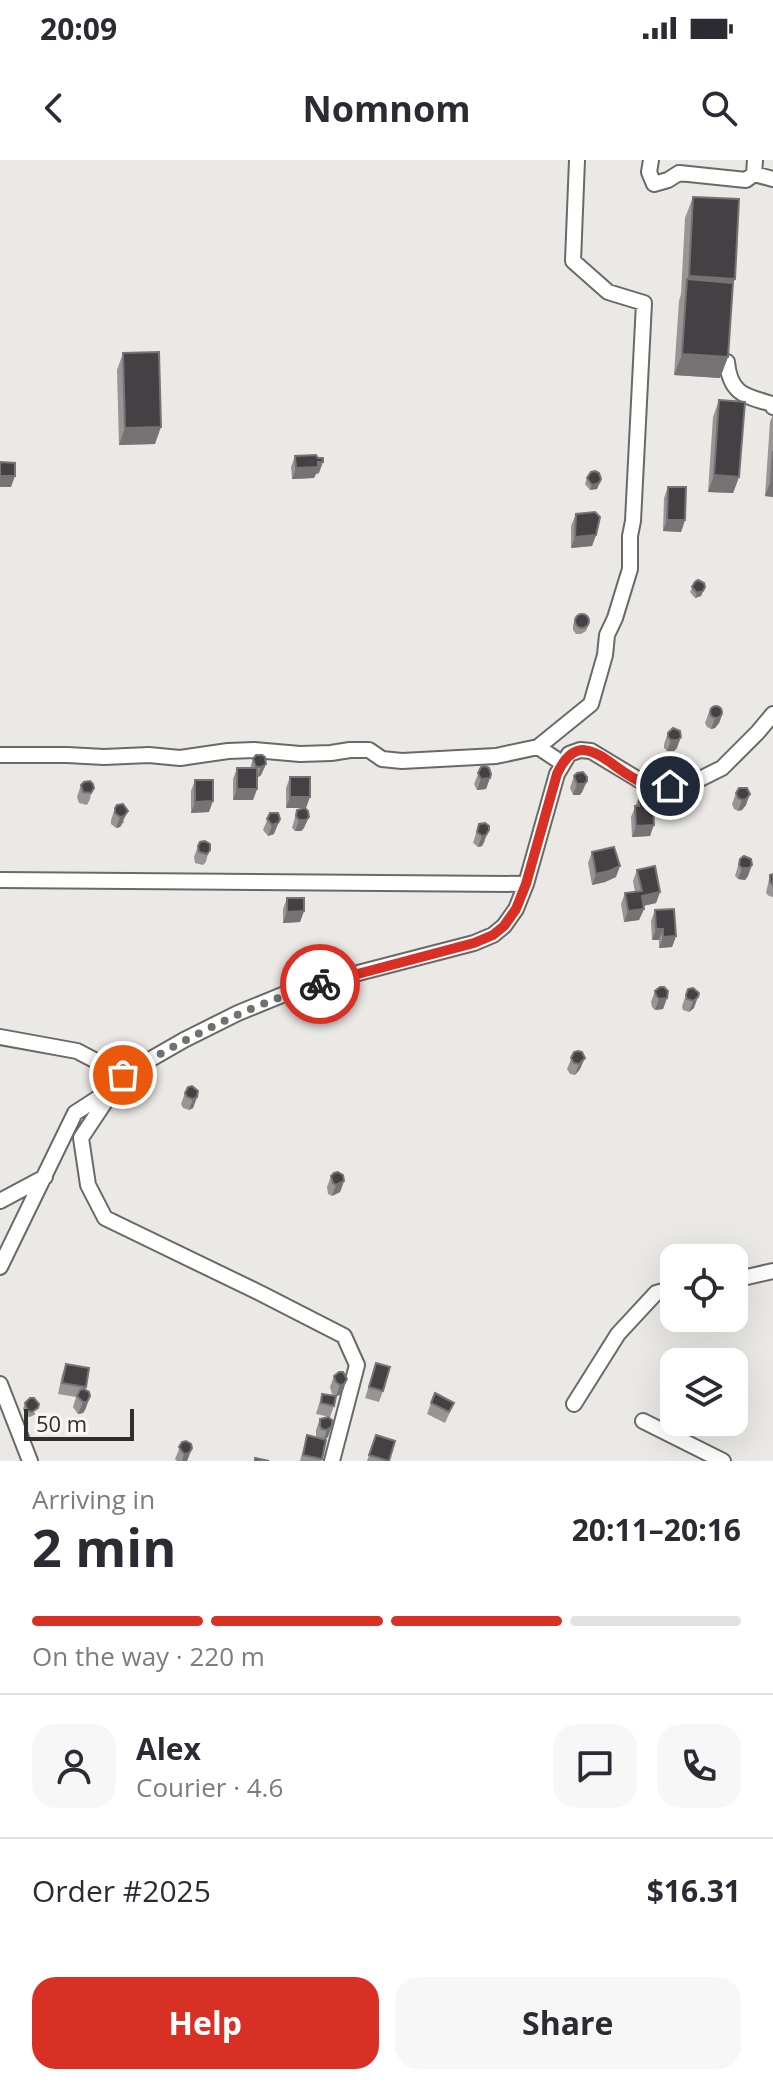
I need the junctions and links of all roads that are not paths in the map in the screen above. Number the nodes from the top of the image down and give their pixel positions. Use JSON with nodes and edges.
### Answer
{"nodes":[{"id":1,"x":577,"y":160,"type":"edge"},
{"id":2,"x":651,"y":160,"type":"edge"},
{"id":3,"x":755,"y":167,"type":"edge"},
{"id":4,"x":773,"y":179,"type":"edge"},
{"id":5,"x":727,"y":362,"type":"edge"},
{"id":6,"x":773,"y":407,"type":"edge"},
{"id":7,"x":773,"y":714,"type":"edge"},
{"id":8,"x":538,"y":747,"type":"junction"},
{"id":9,"x":0,"y":755,"type":"edge"},
{"id":10,"x":562,"y":763,"type":"junction"},
{"id":11,"x":0,"y":880,"type":"edge"},
{"id":12,"x":526,"y":884,"type":"junction"},
{"id":13,"x":0,"y":1037,"type":"edge"},
{"id":14,"x":123,"y":1075,"type":"junction"},
{"id":15,"x":113,"y":1088,"type":"junction"},
{"id":16,"x":45,"y":1176,"type":"junction"},
{"id":17,"x":0,"y":1201,"type":"edge"},
{"id":18,"x":0,"y":1267,"type":"edge"},
{"id":19,"x":773,"y":1271,"type":"edge"},
{"id":20,"x":748,"y":1277,"type":"edge"},
{"id":21,"x":660,"y":1292,"type":"edge"},
{"id":22,"x":0,"y":1384,"type":"edge"},
{"id":23,"x":574,"y":1404,"type":"dead end"},
{"id":24,"x":643,"y":1421,"type":"dead end"},
{"id":25,"x":30,"y":1461,"type":"edge"},
{"id":26,"x":332,"y":1461,"type":"edge"},
{"id":27,"x":723,"y":1461,"type":"edge"}],
"edges":[{"from":1,"to":8,"type":"street"},
{"from":2,"to":3,"type":"street"},
{"from":3,"to":4,"type":"street"},
{"from":5,"to":6,"type":"street"},
{"from":7,"to":10,"type":"street"},
{"from":8,"to":9,"type":"street"},
{"from":8,"to":10,"type":"street"},
{"from":10,"to":12,"type":"street"},
{"from":11,"to":12,"type":"street"},
{"from":12,"to":14,"type":"street"},
{"from":13,"to":14,"type":"street"},
{"from":14,"to":15,"type":"street"},
{"from":15,"to":16,"type":"street"},
{"from":15,"to":26,"type":"street"},
{"from":16,"to":17,"type":"street"},
{"from":16,"to":18,"type":"street"},
{"from":19,"to":20,"type":"street"},
{"from":21,"to":23,"type":"street"},
{"from":22,"to":25,"type":"street"},
{"from":24,"to":27,"type":"street"}]}
